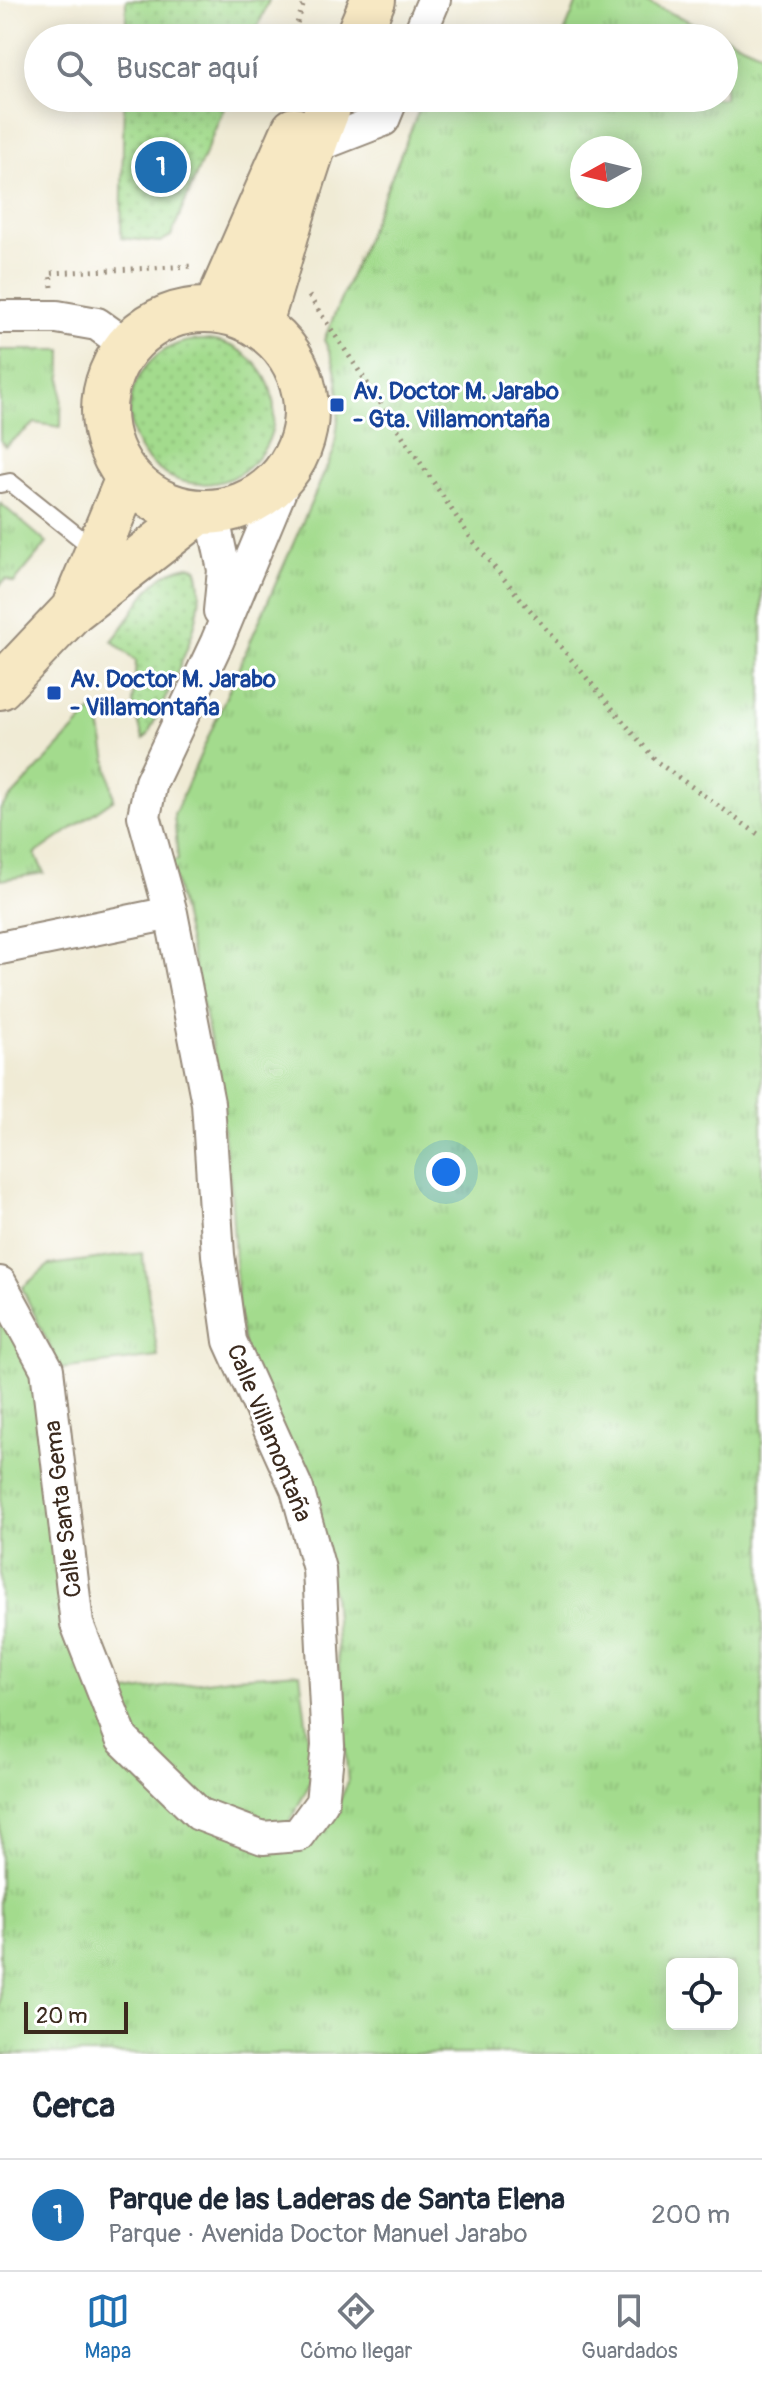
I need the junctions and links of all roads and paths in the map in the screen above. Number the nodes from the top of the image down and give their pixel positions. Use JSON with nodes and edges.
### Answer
{"nodes":[{"id":1,"x":305,"y":0,"type":"edge"},
{"id":2,"x":349,"y":0,"type":"edge"},
{"id":3,"x":373,"y":0,"type":"edge"},
{"id":4,"x":434,"y":0,"type":"edge"},
{"id":5,"x":297,"y":24,"type":"edge"},
{"id":6,"x":339,"y":24,"type":"edge"},
{"id":7,"x":363,"y":24,"type":"edge"},
{"id":8,"x":424,"y":24,"type":"edge"},
{"id":9,"x":301,"y":112,"type":"edge"},
{"id":10,"x":326,"y":112,"type":"edge"},
{"id":11,"x":386,"y":112,"type":"edge"},
{"id":12,"x":311,"y":148,"type":"junction"},
{"id":13,"x":281,"y":255,"type":"junction"},
{"id":14,"x":200,"y":266,"type":"dead end"},
{"id":15,"x":215,"y":310,"type":"junction"},
{"id":16,"x":0,"y":317,"type":"edge"},
{"id":17,"x":57,"y":317,"type":"junction"},
{"id":18,"x":259,"y":326,"type":"junction"},
{"id":19,"x":128,"y":346,"type":"junction"},
{"id":20,"x":289,"y":469,"type":"junction"},
{"id":21,"x":128,"y":478,"type":"junction"},
{"id":22,"x":0,"y":484,"type":"edge"},
{"id":23,"x":205,"y":513,"type":"junction"},
{"id":24,"x":98,"y":552,"type":"junction"},
{"id":25,"x":72,"y":611,"type":"junction"},
{"id":26,"x":217,"y":642,"type":"junction"},
{"id":27,"x":0,"y":687,"type":"edge"},
{"id":28,"x":762,"y":837,"type":"edge"},
{"id":29,"x":171,"y":913,"type":"junction"},
{"id":30,"x":0,"y":948,"type":"edge"},
{"id":31,"x":0,"y":1283,"type":"edge"},
{"id":32,"x":122,"y":1739,"type":"joint"}],
"edges":[{"from":1,"to":5,"type":"path"},
{"from":2,"to":6,"type":"street"},
{"from":3,"to":7,"type":"street"},
{"from":4,"to":8,"type":"street"},
{"from":9,"to":15,"type":"street"},
{"from":10,"to":12,"type":"street"},
{"from":11,"to":12,"type":"street"},
{"from":12,"to":13,"type":"street"},
{"from":13,"to":18,"type":"street"},
{"from":13,"to":28,"type":"path"},
{"from":14,"to":17,"type":"path"},
{"from":15,"to":18,"type":"street"},
{"from":15,"to":19,"type":"street"},
{"from":16,"to":17,"type":"street"},
{"from":17,"to":19,"type":"street"},
{"from":18,"to":20,"type":"street"},
{"from":19,"to":21,"type":"street"},
{"from":20,"to":23,"type":"street"},
{"from":20,"to":26,"type":"street","name":"Calle Villamontaña"},
{"from":21,"to":23,"type":"street"},
{"from":21,"to":24,"type":"street"},
{"from":22,"to":24,"type":"lane"},
{"from":23,"to":25,"type":"street"},
{"from":23,"to":26,"type":"street","name":"Calle Villamontaña"},
{"from":24,"to":25,"type":"street"},
{"from":25,"to":27,"type":"street"},
{"from":26,"to":29,"type":"street","name":"Calle Villamontaña"},
{"from":29,"to":30,"type":"street"},
{"from":29,"to":32,"type":"street","name":"Calle Villamontaña"},
{"from":31,"to":32,"type":"street","name":"Calle Santa Gema"}]}
